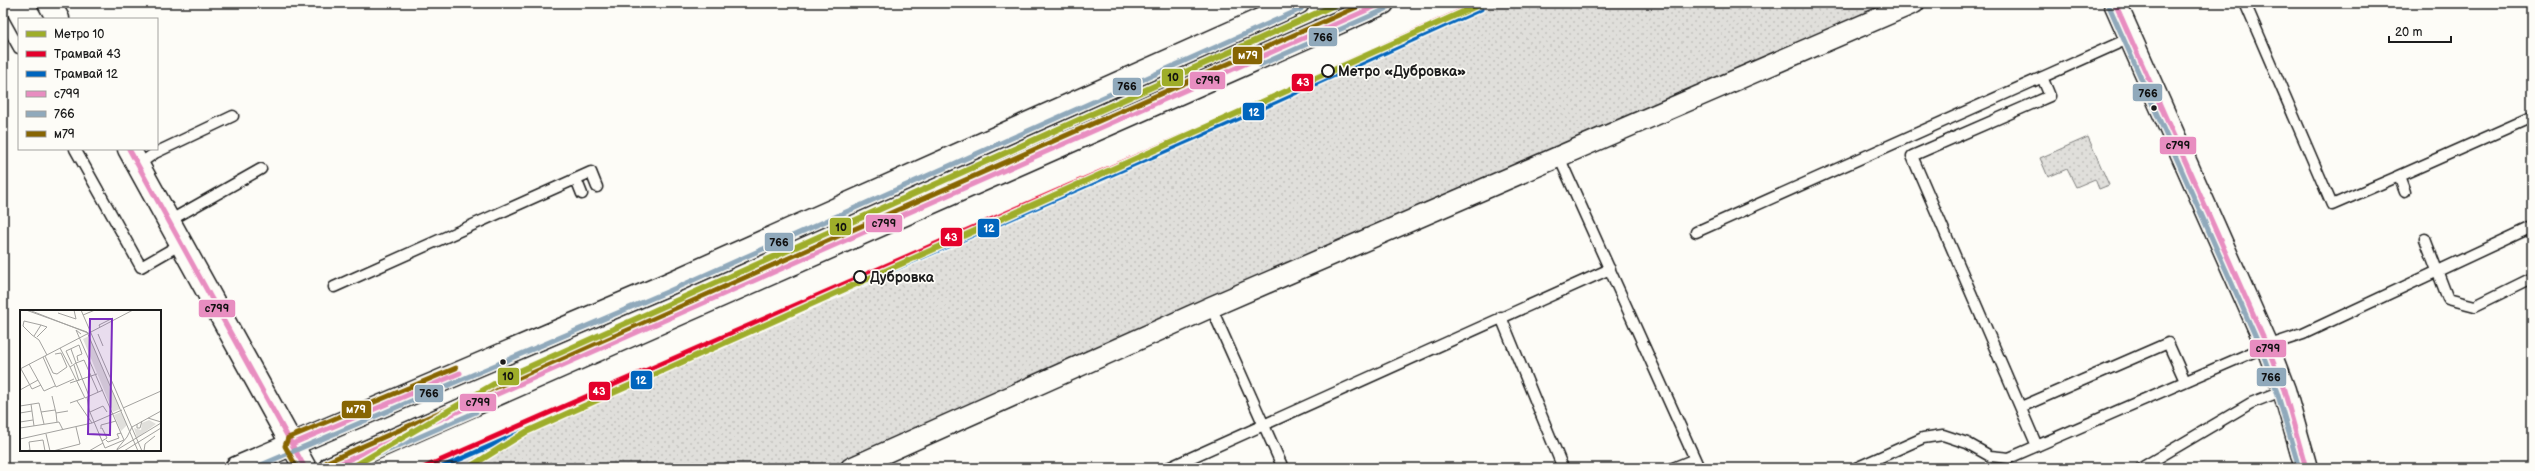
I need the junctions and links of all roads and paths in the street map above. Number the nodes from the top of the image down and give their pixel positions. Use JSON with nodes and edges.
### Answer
{"nodes":[{"id":1,"x":49,"y":3,"type":"edge"},
{"id":2,"x":1298,"y":3,"type":"edge"},
{"id":3,"x":1382,"y":3,"type":"edge"},
{"id":4,"x":1914,"y":3,"type":"edge"},
{"id":5,"x":2115,"y":3,"type":"edge"},
{"id":6,"x":2245,"y":3,"type":"edge"},
{"id":7,"x":57,"y":18,"type":"edge"},
{"id":8,"x":3,"y":20,"type":"edge"},
{"id":9,"x":2130,"y":38,"type":"junction"},
{"id":10,"x":18,"y":46,"type":"edge"},
{"id":11,"x":2042,"y":77,"type":"junction"},
{"id":12,"x":233,"y":116,"type":"dead end"},
{"id":13,"x":2532,"y":117,"type":"edge"},
{"id":14,"x":77,"y":150,"type":"edge"},
{"id":15,"x":1559,"y":156,"type":"junction"},
{"id":16,"x":134,"y":157,"type":"edge"},
{"id":17,"x":261,"y":170,"type":"dead end"},
{"id":18,"x":2399,"y":176,"type":"junction"},
{"id":19,"x":576,"y":179,"type":"junction"},
{"id":20,"x":597,"y":187,"type":"dead end"},
{"id":21,"x":2405,"y":192,"type":"dead end"},
{"id":22,"x":582,"y":194,"type":"dead end"},
{"id":23,"x":169,"y":221,"type":"junction"},
{"id":24,"x":2532,"y":227,"type":"edge"},
{"id":25,"x":1696,"y":232,"type":"dead end"},
{"id":26,"x":2425,"y":239,"type":"dead end"},
{"id":27,"x":181,"y":244,"type":"junction"},
{"id":28,"x":1610,"y":269,"type":"junction"},
{"id":29,"x":2437,"y":271,"type":"junction"},
{"id":30,"x":2532,"y":278,"type":"edge"},
{"id":31,"x":334,"y":287,"type":"dead end"},
{"id":32,"x":1211,"y":307,"type":"junction"},
{"id":33,"x":1501,"y":317,"type":"junction"},
{"id":34,"x":2267,"y":346,"type":"junction"},
{"id":35,"x":2019,"y":376,"type":"dead end"},
{"id":36,"x":2009,"y":381,"type":"junction"},
{"id":37,"x":2184,"y":381,"type":"junction"},
{"id":38,"x":2284,"y":390,"type":"junction"},
{"id":39,"x":2021,"y":407,"type":"junction"},
{"id":40,"x":1263,"y":424,"type":"junction"},
{"id":41,"x":292,"y":444,"type":"junction"},
{"id":42,"x":2037,"y":446,"type":"junction"},
{"id":43,"x":1697,"y":464,"type":"edge"},
{"id":44,"x":236,"y":468,"type":"edge"},
{"id":45,"x":305,"y":468,"type":"edge"},
{"id":46,"x":330,"y":468,"type":"edge"},
{"id":47,"x":851,"y":468,"type":"edge"},
{"id":48,"x":1168,"y":468,"type":"edge"},
{"id":49,"x":1283,"y":468,"type":"edge"},
{"id":50,"x":1563,"y":468,"type":"edge"},
{"id":51,"x":1673,"y":468,"type":"edge"},
{"id":52,"x":1856,"y":468,"type":"edge"},
{"id":53,"x":2141,"y":468,"type":"edge"},
{"id":54,"x":2306,"y":468,"type":"edge"}],
"edges":[{"from":1,"to":7,"type":"main road"},
{"from":2,"to":41,"type":"main road"},
{"from":3,"to":46,"type":"main road"},
{"from":4,"to":15,"type":"street"},
{"from":5,"to":9,"type":"main road"},
{"from":6,"to":18,"type":"lane"},
{"from":8,"to":10,"type":"lane"},
{"from":9,"to":11,"type":"lane"},
{"from":9,"to":34,"type":"main road"},
{"from":11,"to":25,"type":"lane"},
{"from":11,"to":36,"type":"lane"},
{"from":12,"to":16,"type":"lane"},
{"from":13,"to":18,"type":"lane"},
{"from":14,"to":27,"type":"lane"},
{"from":15,"to":28,"type":"lane"},
{"from":15,"to":32,"type":"street"},
{"from":16,"to":23,"type":"main road"},
{"from":17,"to":23,"type":"lane"},
{"from":18,"to":21,"type":"lane"},
{"from":19,"to":20,"type":"lane"},
{"from":19,"to":22,"type":"lane"},
{"from":19,"to":31,"type":"lane"},
{"from":23,"to":27,"type":"main road"},
{"from":24,"to":29,"type":"lane"},
{"from":26,"to":29,"type":"lane"},
{"from":27,"to":41,"type":"main road"},
{"from":28,"to":33,"type":"lane"},
{"from":28,"to":43,"type":"lane"},
{"from":29,"to":30,"type":"lane"},
{"from":29,"to":34,"type":"lane"},
{"from":32,"to":40,"type":"lane"},
{"from":32,"to":47,"type":"street"},
{"from":33,"to":40,"type":"lane"},
{"from":33,"to":50,"type":"lane"},
{"from":34,"to":37,"type":"lane"},
{"from":34,"to":38,"type":"main road"},
{"from":35,"to":36,"type":"lane"},
{"from":36,"to":39,"type":"lane"},
{"from":37,"to":39,"type":"lane"},
{"from":37,"to":42,"type":"lane"},
{"from":38,"to":53,"type":"lane"},
{"from":38,"to":54,"type":"main road"},
{"from":39,"to":42,"type":"lane"},
{"from":40,"to":48,"type":"lane"},
{"from":40,"to":49,"type":"lane"},
{"from":41,"to":44,"type":"main road"},
{"from":41,"to":45,"type":"main road"},
{"from":42,"to":52,"type":"lane"},
{"from":43,"to":51,"type":"lane"}]}
